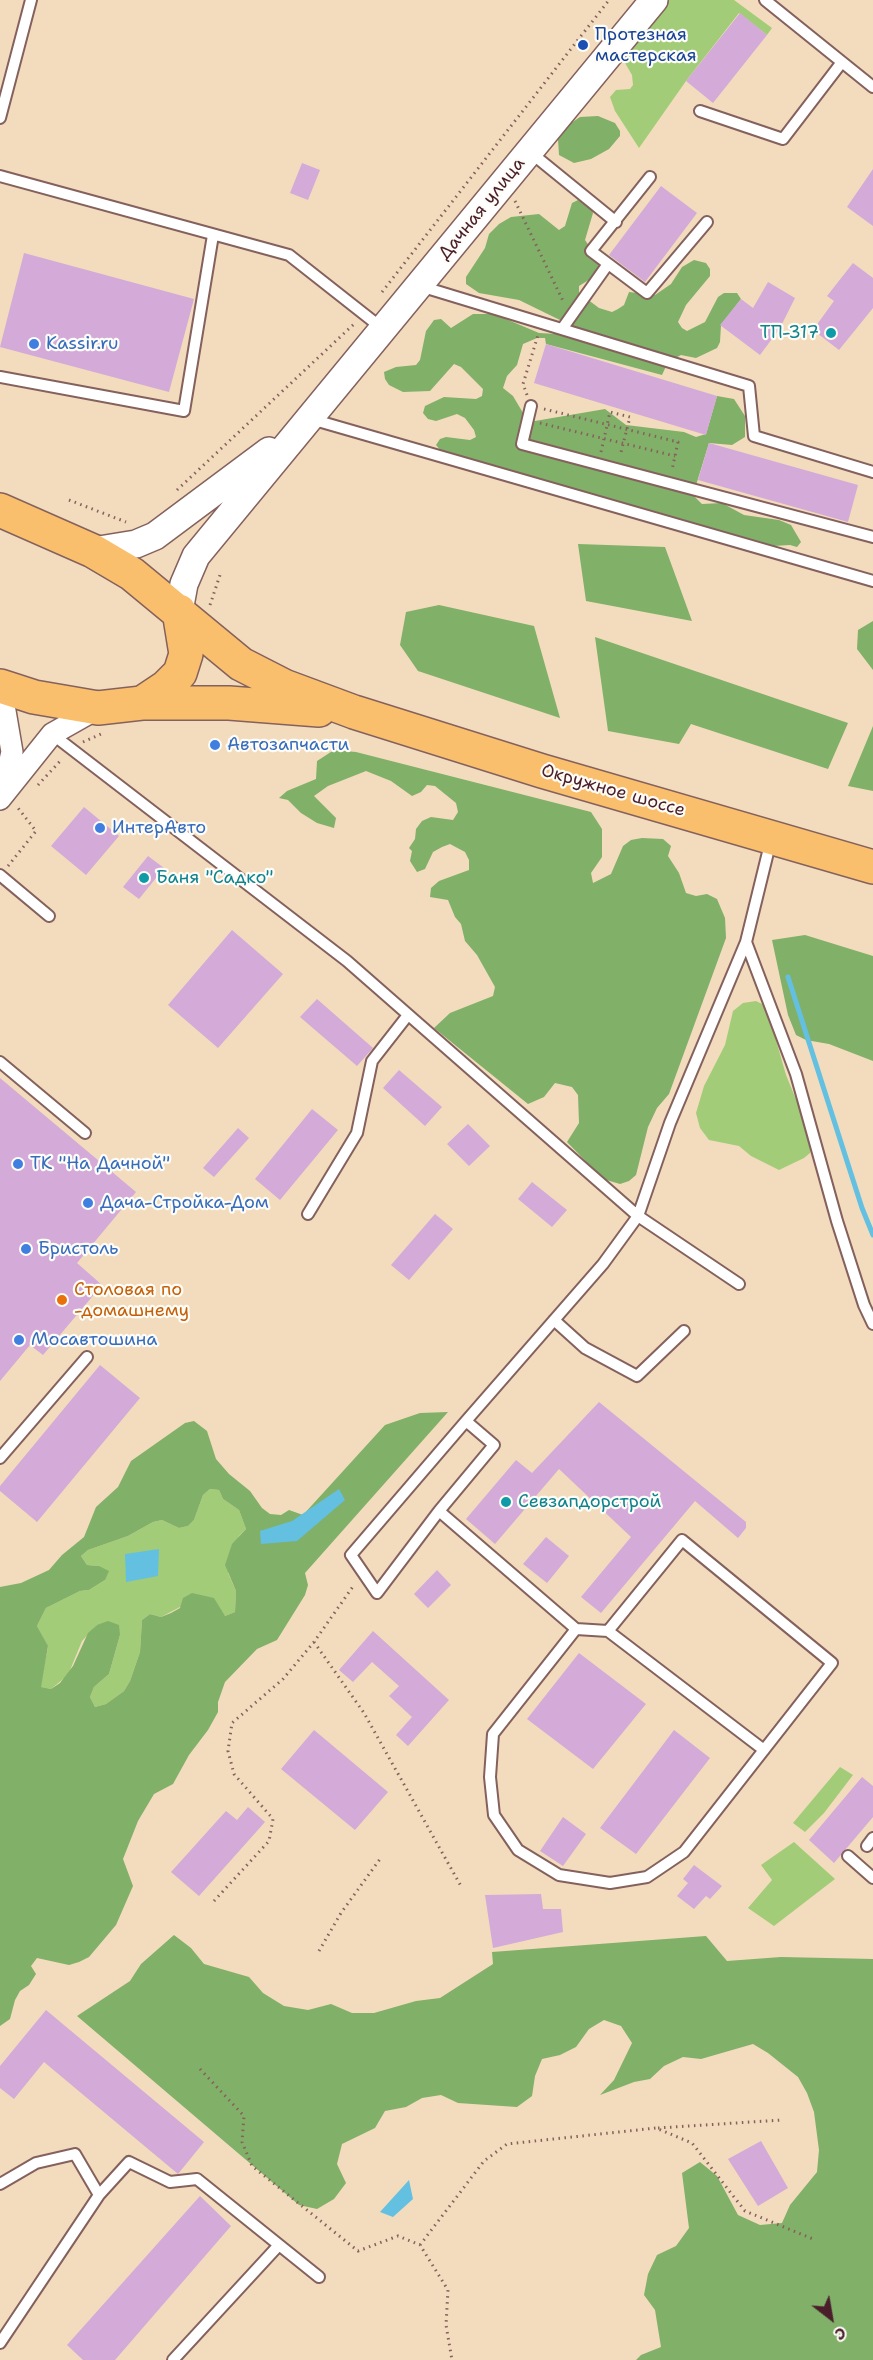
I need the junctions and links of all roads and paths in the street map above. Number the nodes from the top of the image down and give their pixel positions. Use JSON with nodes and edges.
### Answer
{"nodes":[{"id":1,"x":31,"y":0,"type":"edge"},
{"id":2,"x":609,"y":0,"type":"edge"},
{"id":3,"x":654,"y":0,"type":"edge"},
{"id":4,"x":765,"y":0,"type":"edge"},
{"id":5,"x":842,"y":62,"type":"junction"},
{"id":6,"x":873,"y":87,"type":"edge"},
{"id":7,"x":700,"y":111,"type":"dead end"},
{"id":8,"x":0,"y":118,"type":"edge"},
{"id":9,"x":530,"y":152,"type":"junction"},
{"id":10,"x":0,"y":176,"type":"edge"},
{"id":11,"x":650,"y":177,"type":"dead end"},
{"id":12,"x":515,"y":200,"type":"dead end"},
{"id":13,"x":616,"y":222,"type":"junction"},
{"id":14,"x":706,"y":222,"type":"dead end"},
{"id":15,"x":213,"y":234,"type":"junction"},
{"id":16,"x":608,"y":264,"type":"junction"},
{"id":17,"x":420,"y":285,"type":"junction"},
{"id":18,"x":570,"y":316,"type":"junction"},
{"id":19,"x":374,"y":322,"type":"junction"},
{"id":20,"x":562,"y":329,"type":"junction"},
{"id":21,"x":0,"y":377,"type":"edge"},
{"id":22,"x":531,"y":406,"type":"junction"},
{"id":23,"x":310,"y":419,"type":"junction"},
{"id":24,"x":528,"y":420,"type":"junction"},
{"id":25,"x":607,"y":425,"type":"junction"},
{"id":26,"x":627,"y":429,"type":"junction"},
{"id":27,"x":604,"y":439,"type":"junction"},
{"id":28,"x":623,"y":443,"type":"junction"},
{"id":29,"x":675,"y":456,"type":"junction"},
{"id":30,"x":598,"y":464,"type":"junction"},
{"id":31,"x":617,"y":469,"type":"junction"},
{"id":32,"x":873,"y":472,"type":"edge"},
{"id":33,"x":668,"y":483,"type":"junction"},
{"id":34,"x":172,"y":494,"type":"dead end"},
{"id":35,"x":69,"y":500,"type":"dead end"},
{"id":36,"x":0,"y":510,"type":"edge"},
{"id":37,"x":128,"y":523,"type":"dead end"},
{"id":38,"x":873,"y":537,"type":"edge"},
{"id":39,"x":93,"y":551,"type":"junction"},
{"id":40,"x":873,"y":581,"type":"edge"},
{"id":41,"x":179,"y":611,"type":"junction"},
{"id":42,"x":0,"y":686,"type":"edge"},
{"id":43,"x":142,"y":703,"type":"junction"},
{"id":44,"x":0,"y":704,"type":"edge"},
{"id":45,"x":98,"y":708,"type":"junction"},
{"id":46,"x":354,"y":712,"type":"junction"},
{"id":47,"x":52,"y":734,"type":"junction"},
{"id":48,"x":1,"y":798,"type":"edge"},
{"id":49,"x":771,"y":837,"type":"junction"},
{"id":50,"x":873,"y":867,"type":"edge"},
{"id":51,"x":0,"y":875,"type":"edge"},
{"id":52,"x":49,"y":916,"type":"dead end"},
{"id":53,"x":746,"y":942,"type":"junction"},
{"id":54,"x":408,"y":1015,"type":"junction"},
{"id":55,"x":0,"y":1062,"type":"edge"},
{"id":56,"x":85,"y":1133,"type":"dead end"},
{"id":57,"x":308,"y":1214,"type":"dead end"},
{"id":58,"x":638,"y":1216,"type":"junction"},
{"id":59,"x":739,"y":1284,"type":"dead end"},
{"id":60,"x":554,"y":1320,"type":"junction"},
{"id":61,"x":873,"y":1324,"type":"edge"},
{"id":62,"x":684,"y":1331,"type":"dead end"},
{"id":63,"x":87,"y":1357,"type":"dead end"},
{"id":64,"x":466,"y":1421,"type":"junction"},
{"id":65,"x":0,"y":1458,"type":"edge"},
{"id":66,"x":439,"y":1511,"type":"junction"},
{"id":67,"x":363,"y":1573,"type":"junction"},
{"id":68,"x":576,"y":1629,"type":"junction"},
{"id":69,"x":608,"y":1631,"type":"junction"},
{"id":70,"x":314,"y":1642,"type":"junction"},
{"id":71,"x":764,"y":1750,"type":"junction"},
{"id":72,"x":848,"y":1856,"type":"dead end"},
{"id":73,"x":380,"y":1859,"type":"dead end"},
{"id":74,"x":873,"y":1878,"type":"edge"},
{"id":75,"x":462,"y":1888,"type":"dead end"},
{"id":76,"x":214,"y":1900,"type":"dead end"},
{"id":77,"x":319,"y":1951,"type":"dead end"},
{"id":78,"x":200,"y":2069,"type":"dead end"},
{"id":79,"x":782,"y":2120,"type":"dead end"},
{"id":80,"x":656,"y":2128,"type":"junction"},
{"id":81,"x":0,"y":2184,"type":"edge"},
{"id":82,"x":99,"y":2196,"type":"junction"},
{"id":83,"x":813,"y":2239,"type":"dead end"},
{"id":84,"x":279,"y":2245,"type":"junction"},
{"id":85,"x":420,"y":2245,"type":"junction"},
{"id":86,"x":319,"y":2277,"type":"dead end"},
{"id":87,"x":0,"y":2343,"type":"edge"},
{"id":88,"x":173,"y":2360,"type":"edge"},
{"id":89,"x":452,"y":2360,"type":"edge"}],
"edges":[{"from":1,"to":8,"type":"lane"},
{"from":2,"to":19,"type":"path"},
{"from":3,"to":9,"type":"street","name":"Дачная улица"},
{"from":4,"to":5,"type":"lane"},
{"from":5,"to":6,"type":"lane"},
{"from":5,"to":7,"type":"lane"},
{"from":9,"to":13,"type":"lane"},
{"from":9,"to":17,"type":"street","name":"Дачная улица"},
{"from":10,"to":15,"type":"lane"},
{"from":11,"to":13,"type":"lane"},
{"from":12,"to":18,"type":"path"},
{"from":13,"to":16,"type":"lane"},
{"from":14,"to":16,"type":"lane"},
{"from":15,"to":19,"type":"lane"},
{"from":15,"to":21,"type":"lane"},
{"from":16,"to":18,"type":"lane"},
{"from":17,"to":19,"type":"street","name":"Дачная улица"},
{"from":17,"to":20,"type":"lane"},
{"from":18,"to":20,"type":"lane"},
{"from":19,"to":23,"type":"street","name":"Дачная улица"},
{"from":19,"to":34,"type":"path"},
{"from":20,"to":22,"type":"path"},
{"from":20,"to":32,"type":"lane"},
{"from":22,"to":24,"type":"lane"},
{"from":22,"to":25,"type":"path"},
{"from":23,"to":39,"type":"street","name":"Дачная улица"},
{"from":23,"to":40,"type":"lane"},
{"from":23,"to":41,"type":"street","name":"Дачная улица"},
{"from":24,"to":27,"type":"path"},
{"from":24,"to":30,"type":"lane"},
{"from":25,"to":26,"type":"path"},
{"from":25,"to":26,"type":"path"},
{"from":25,"to":27,"type":"path"},
{"from":26,"to":28,"type":"path"},
{"from":26,"to":29,"type":"path"},
{"from":27,"to":28,"type":"path"},
{"from":27,"to":30,"type":"path"},
{"from":28,"to":29,"type":"path"},
{"from":28,"to":31,"type":"path"},
{"from":29,"to":33,"type":"path"},
{"from":30,"to":31,"type":"lane"},
{"from":31,"to":33,"type":"lane"},
{"from":33,"to":38,"type":"lane"},
{"from":35,"to":37,"type":"path"},
{"from":36,"to":39,"type":"main road","name":"Окружное шоссе"},
{"from":39,"to":41,"type":"main road","name":"Окружное шоссе"},
{"from":41,"to":43,"type":"main road","name":"Окружное шоссе"},
{"from":41,"to":46,"type":"main road","name":"Окружное шоссе"},
{"from":42,"to":45,"type":"main road","name":"Окружное шоссе"},
{"from":43,"to":45,"type":"main road","name":"Окружное шоссе"},
{"from":43,"to":46,"type":"main road","name":"Окружное шоссе"},
{"from":44,"to":48,"type":"street"},
{"from":45,"to":47,"type":"street"},
{"from":46,"to":49,"type":"main road","name":"Окружное шоссе"},
{"from":47,"to":48,"type":"street"},
{"from":47,"to":54,"type":"lane"},
{"from":49,"to":50,"type":"main road","name":"Окружное шоссе"},
{"from":49,"to":53,"type":"lane"},
{"from":51,"to":52,"type":"lane"},
{"from":53,"to":58,"type":"lane"},
{"from":53,"to":61,"type":"lane"},
{"from":54,"to":57,"type":"lane"},
{"from":54,"to":58,"type":"lane"},
{"from":55,"to":56,"type":"lane"},
{"from":58,"to":59,"type":"lane"},
{"from":58,"to":60,"type":"lane"},
{"from":60,"to":62,"type":"lane"},
{"from":60,"to":64,"type":"lane"},
{"from":63,"to":65,"type":"lane"},
{"from":64,"to":66,"type":"lane"},
{"from":64,"to":67,"type":"lane"},
{"from":66,"to":67,"type":"lane"},
{"from":66,"to":68,"type":"lane"},
{"from":67,"to":70,"type":"path"},
{"from":68,"to":69,"type":"lane"},
{"from":68,"to":71,"type":"lane"},
{"from":69,"to":71,"type":"lane"},
{"from":69,"to":71,"type":"lane"},
{"from":70,"to":75,"type":"path"},
{"from":70,"to":76,"type":"path"},
{"from":72,"to":74,"type":"lane"},
{"from":73,"to":77,"type":"path"},
{"from":78,"to":85,"type":"path"},
{"from":79,"to":80,"type":"path"},
{"from":80,"to":83,"type":"path"},
{"from":80,"to":85,"type":"path"},
{"from":81,"to":82,"type":"lane"},
{"from":82,"to":84,"type":"lane"},
{"from":82,"to":87,"type":"lane"},
{"from":84,"to":86,"type":"lane"},
{"from":84,"to":88,"type":"lane"},
{"from":85,"to":89,"type":"path"}]}
